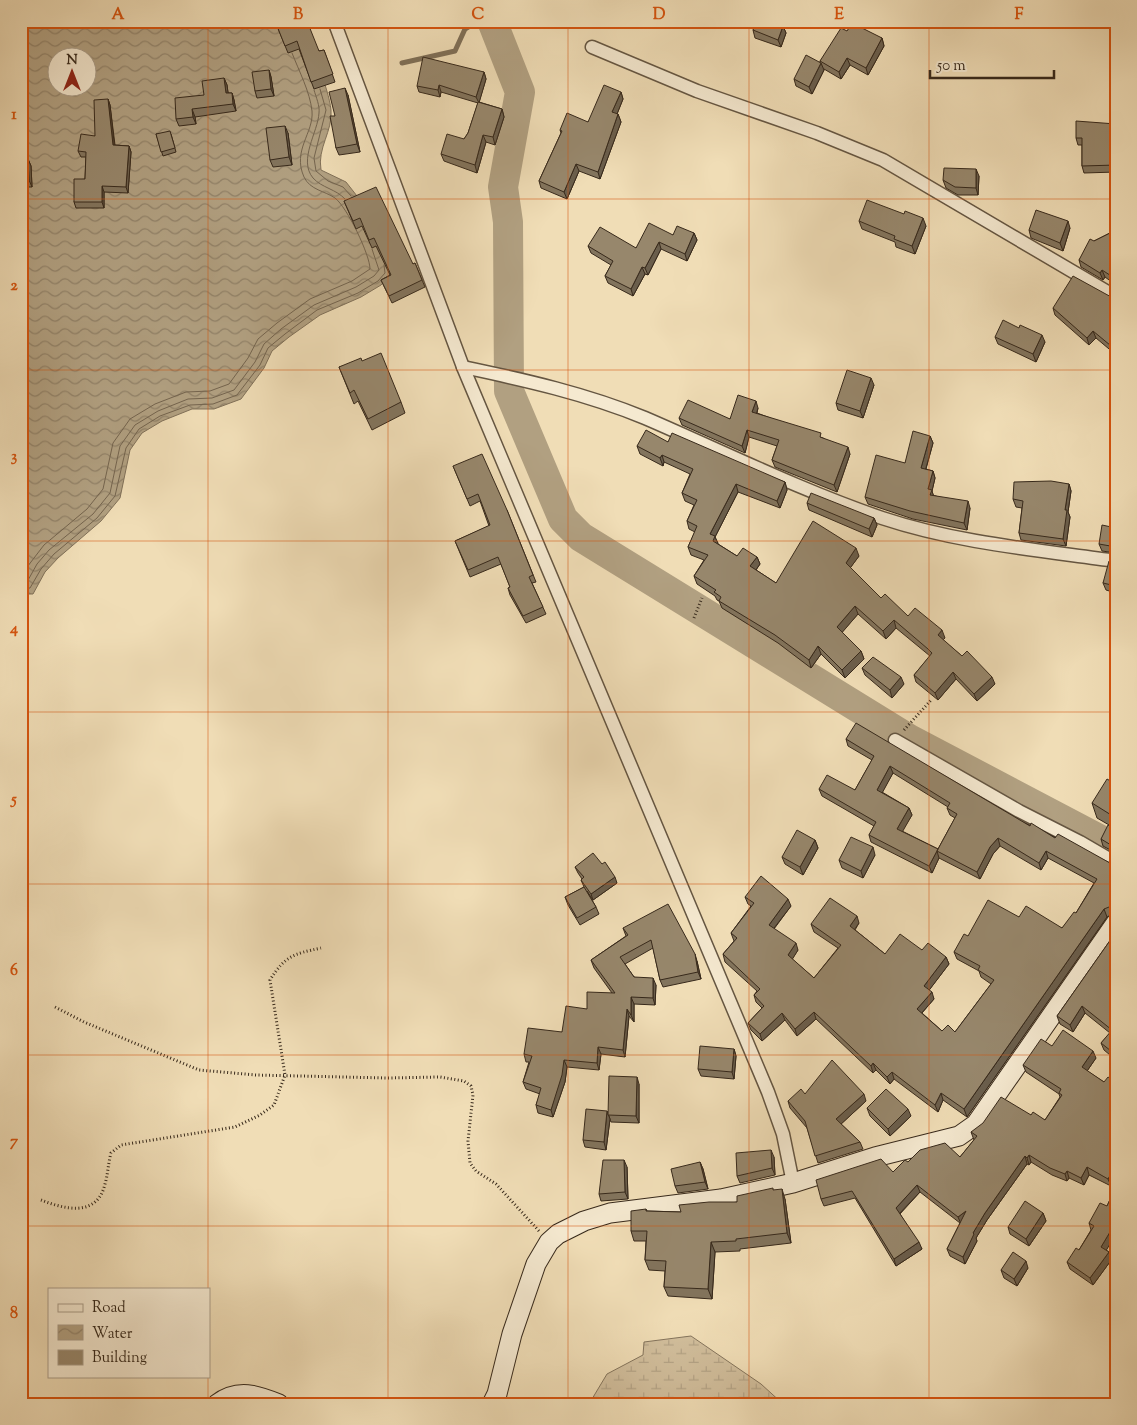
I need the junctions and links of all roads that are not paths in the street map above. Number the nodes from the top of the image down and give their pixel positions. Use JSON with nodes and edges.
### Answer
{"nodes":[{"id":1,"x":334,"y":21,"type":"edge"},
{"id":2,"x":592,"y":47,"type":"dead end"},
{"id":3,"x":1116,"y":297,"type":"edge"},
{"id":4,"x":463,"y":366,"type":"junction"},
{"id":5,"x":1116,"y":561,"type":"edge"},
{"id":6,"x":900,"y":735,"type":"road end"},
{"id":7,"x":1116,"y":863,"type":"edge"},
{"id":8,"x":1116,"y":923,"type":"edge"},
{"id":9,"x":793,"y":1183,"type":"junction"},
{"id":10,"x":217,"y":1404,"type":"edge"},
{"id":11,"x":279,"y":1404,"type":"edge"},
{"id":12,"x":492,"y":1404,"type":"edge"}],
"edges":[{"from":1,"to":4,"type":"street"},
{"from":2,"to":3,"type":"street"},
{"from":4,"to":5,"type":"street"},
{"from":4,"to":9,"type":"street"},
{"from":6,"to":7,"type":"street"},
{"from":8,"to":9,"type":"street"},
{"from":9,"to":12,"type":"street"},
{"from":10,"to":11,"type":"street"}]}
